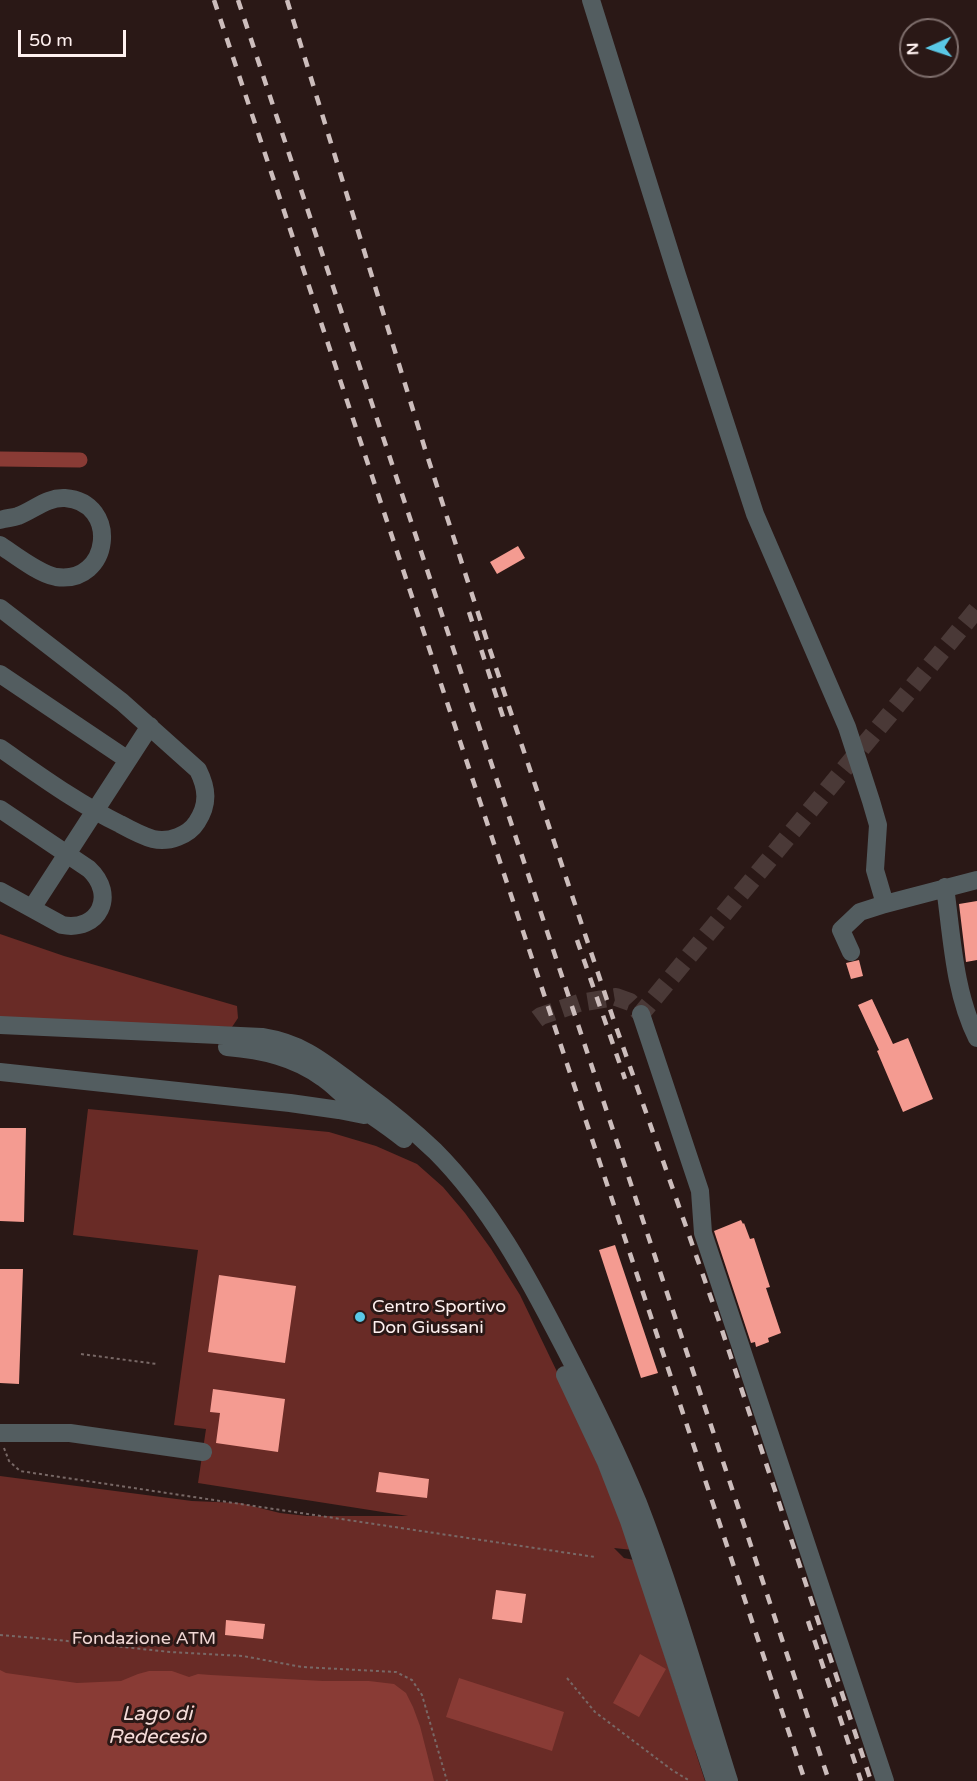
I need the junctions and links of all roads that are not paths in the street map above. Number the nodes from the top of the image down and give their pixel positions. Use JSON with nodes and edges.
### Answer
{"nodes":[{"id":1,"x":591,"y":0,"type":"edge"},
{"id":2,"x":0,"y":520,"type":"edge"},
{"id":3,"x":0,"y":545,"type":"edge"},
{"id":4,"x":0,"y":608,"type":"edge"},
{"id":5,"x":0,"y":674,"type":"edge"},
{"id":6,"x":150,"y":726,"type":"junction"},
{"id":7,"x":0,"y":748,"type":"edge"},
{"id":8,"x":128,"y":760,"type":"junction"},
{"id":9,"x":0,"y":809,"type":"edge"},
{"id":10,"x":94,"y":812,"type":"junction"},
{"id":11,"x":67,"y":854,"type":"junction"},
{"id":12,"x":977,"y":879,"type":"edge"},
{"id":13,"x":945,"y":887,"type":"junction"},
{"id":14,"x":0,"y":891,"type":"edge"},
{"id":15,"x":885,"y":904,"type":"junction"},
{"id":16,"x":32,"y":908,"type":"junction"},
{"id":17,"x":851,"y":952,"type":"dead end"},
{"id":18,"x":641,"y":1014,"type":"dead end"},
{"id":19,"x":0,"y":1025,"type":"edge"},
{"id":20,"x":0,"y":1035,"type":"edge"},
{"id":21,"x":977,"y":1038,"type":"edge"},
{"id":22,"x":0,"y":1072,"type":"edge"},
{"id":23,"x":375,"y":1118,"type":"junction"},
{"id":24,"x":0,"y":1433,"type":"edge"},
{"id":25,"x":202,"y":1452,"type":"dead end"},
{"id":26,"x":715,"y":1781,"type":"edge"},
{"id":27,"x":729,"y":1781,"type":"edge"},
{"id":28,"x":885,"y":1781,"type":"edge"}],
"edges":[{"from":1,"to":15,"type":"street"},
{"from":2,"to":3,"type":"street"},
{"from":4,"to":6,"type":"street"},
{"from":5,"to":8,"type":"street"},
{"from":6,"to":8,"type":"street"},
{"from":6,"to":10,"type":"street"},
{"from":7,"to":10,"type":"street"},
{"from":8,"to":10,"type":"street"},
{"from":9,"to":11,"type":"street"},
{"from":10,"to":11,"type":"street"},
{"from":11,"to":16,"type":"street"},
{"from":11,"to":16,"type":"street"},
{"from":12,"to":13,"type":"street"},
{"from":13,"to":15,"type":"street"},
{"from":13,"to":21,"type":"street"},
{"from":14,"to":16,"type":"street"},
{"from":15,"to":17,"type":"street"},
{"from":18,"to":28,"type":"street"},
{"from":19,"to":27,"type":"street"},
{"from":20,"to":23,"type":"street"},
{"from":22,"to":23,"type":"street"},
{"from":23,"to":26,"type":"street"},
{"from":24,"to":25,"type":"street"}]}
